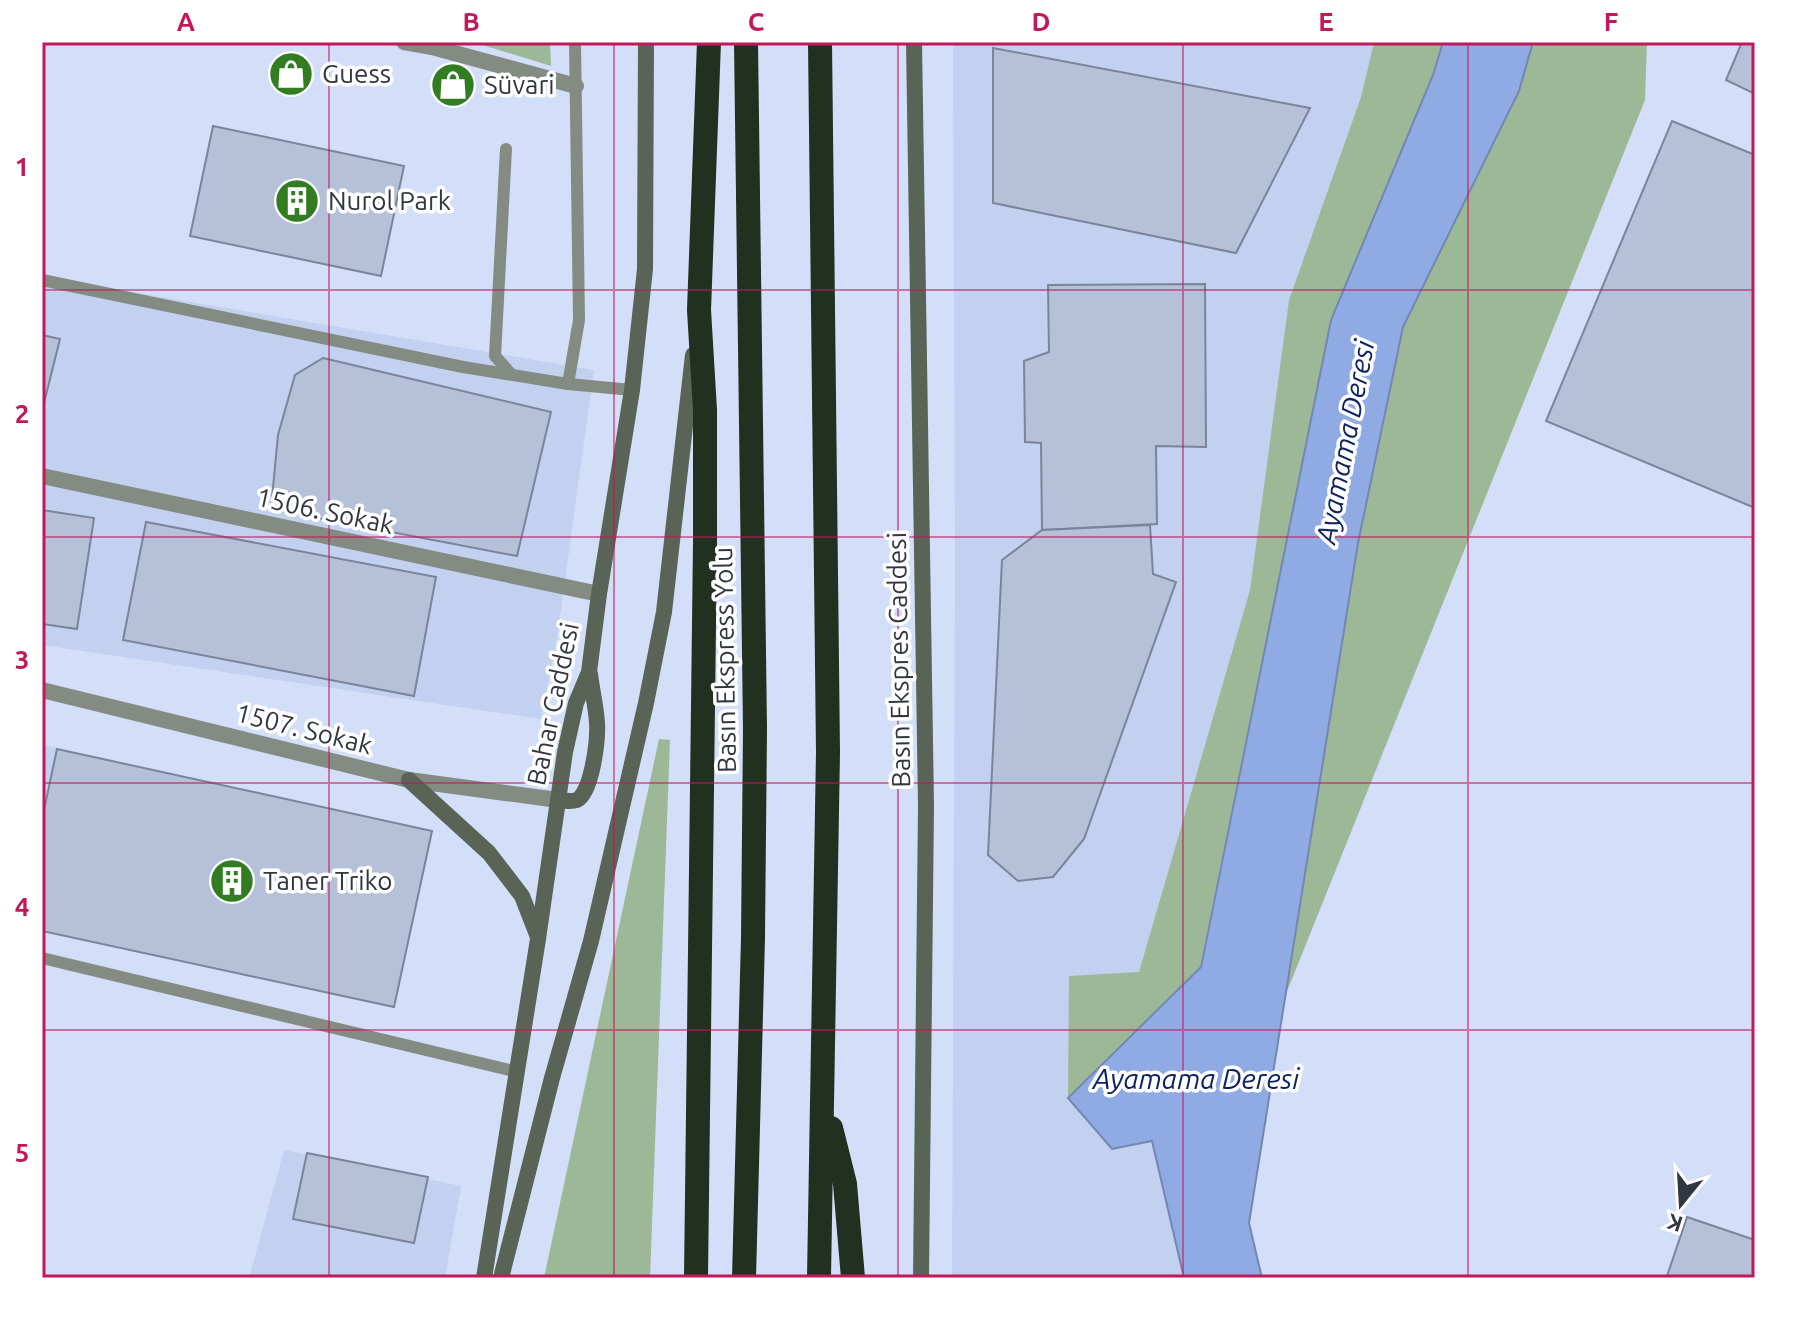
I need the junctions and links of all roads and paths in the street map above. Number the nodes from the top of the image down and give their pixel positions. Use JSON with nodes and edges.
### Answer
{"nodes":[{"id":1,"x":404,"y":42,"type":"edge"},
{"id":2,"x":575,"y":42,"type":"edge"},
{"id":3,"x":646,"y":42,"type":"edge"},
{"id":4,"x":709,"y":42,"type":"edge"},
{"id":5,"x":746,"y":42,"type":"edge"},
{"id":6,"x":820,"y":42,"type":"edge"},
{"id":7,"x":914,"y":42,"type":"edge"},
{"id":8,"x":576,"y":86,"type":"junction"},
{"id":9,"x":506,"y":149,"type":"dead end"},
{"id":10,"x":42,"y":280,"type":"edge"},
{"id":11,"x":699,"y":310,"type":"junction"},
{"id":12,"x":511,"y":374,"type":"junction"},
{"id":13,"x":568,"y":384,"type":"junction"},
{"id":14,"x":632,"y":390,"type":"junction"},
{"id":15,"x":42,"y":476,"type":"edge"},
{"id":16,"x":599,"y":594,"type":"junction"},
{"id":17,"x":589,"y":672,"type":"junction"},
{"id":18,"x":42,"y":690,"type":"edge"},
{"id":19,"x":409,"y":780,"type":"junction"},
{"id":20,"x":558,"y":800,"type":"junction"},
{"id":21,"x":538,"y":939,"type":"junction"},
{"id":22,"x":42,"y":958,"type":"edge"},
{"id":23,"x":518,"y":1072,"type":"junction"},
{"id":24,"x":823,"y":1099,"type":"junction"},
{"id":25,"x":484,"y":1278,"type":"edge"},
{"id":26,"x":501,"y":1278,"type":"edge"},
{"id":27,"x":696,"y":1278,"type":"edge"},
{"id":28,"x":744,"y":1278,"type":"edge"},
{"id":29,"x":819,"y":1278,"type":"edge"},
{"id":30,"x":853,"y":1278,"type":"edge"},
{"id":31,"x":921,"y":1278,"type":"edge"}],
"edges":[{"from":1,"to":8,"type":"street"},
{"from":2,"to":8,"type":"lane"},
{"from":3,"to":14,"type":"main road","name":"Bahar Caddesi"},
{"from":4,"to":11,"type":"highway"},
{"from":5,"to":28,"type":"highway","name":"Basın Ekspress Yolu"},
{"from":6,"to":24,"type":"highway"},
{"from":7,"to":31,"type":"main road","name":"Basın Ekspres Caddesi"},
{"from":8,"to":13,"type":"lane"},
{"from":9,"to":12,"type":"lane"},
{"from":10,"to":12,"type":"lane"},
{"from":11,"to":26,"type":"main road"},
{"from":11,"to":27,"type":"highway"},
{"from":12,"to":13,"type":"lane"},
{"from":13,"to":14,"type":"lane"},
{"from":14,"to":16,"type":"main road","name":"Bahar Caddesi"},
{"from":15,"to":16,"type":"street","name":"1506. Sokak"},
{"from":16,"to":17,"type":"main road","name":"Bahar Caddesi"},
{"from":17,"to":20,"type":"main road","name":"Bahar Caddesi"},
{"from":17,"to":20,"type":"main road"},
{"from":18,"to":19,"type":"street","name":"1507. Sokak"},
{"from":19,"to":20,"type":"street","name":"1507. Sokak"},
{"from":19,"to":21,"type":"main road"},
{"from":20,"to":21,"type":"main road","name":"Bahar Caddesi"},
{"from":21,"to":23,"type":"main road","name":"Bahar Caddesi"},
{"from":22,"to":23,"type":"lane"},
{"from":23,"to":25,"type":"main road","name":"Bahar Caddesi"},
{"from":24,"to":29,"type":"highway"},
{"from":24,"to":30,"type":"highway"}]}
